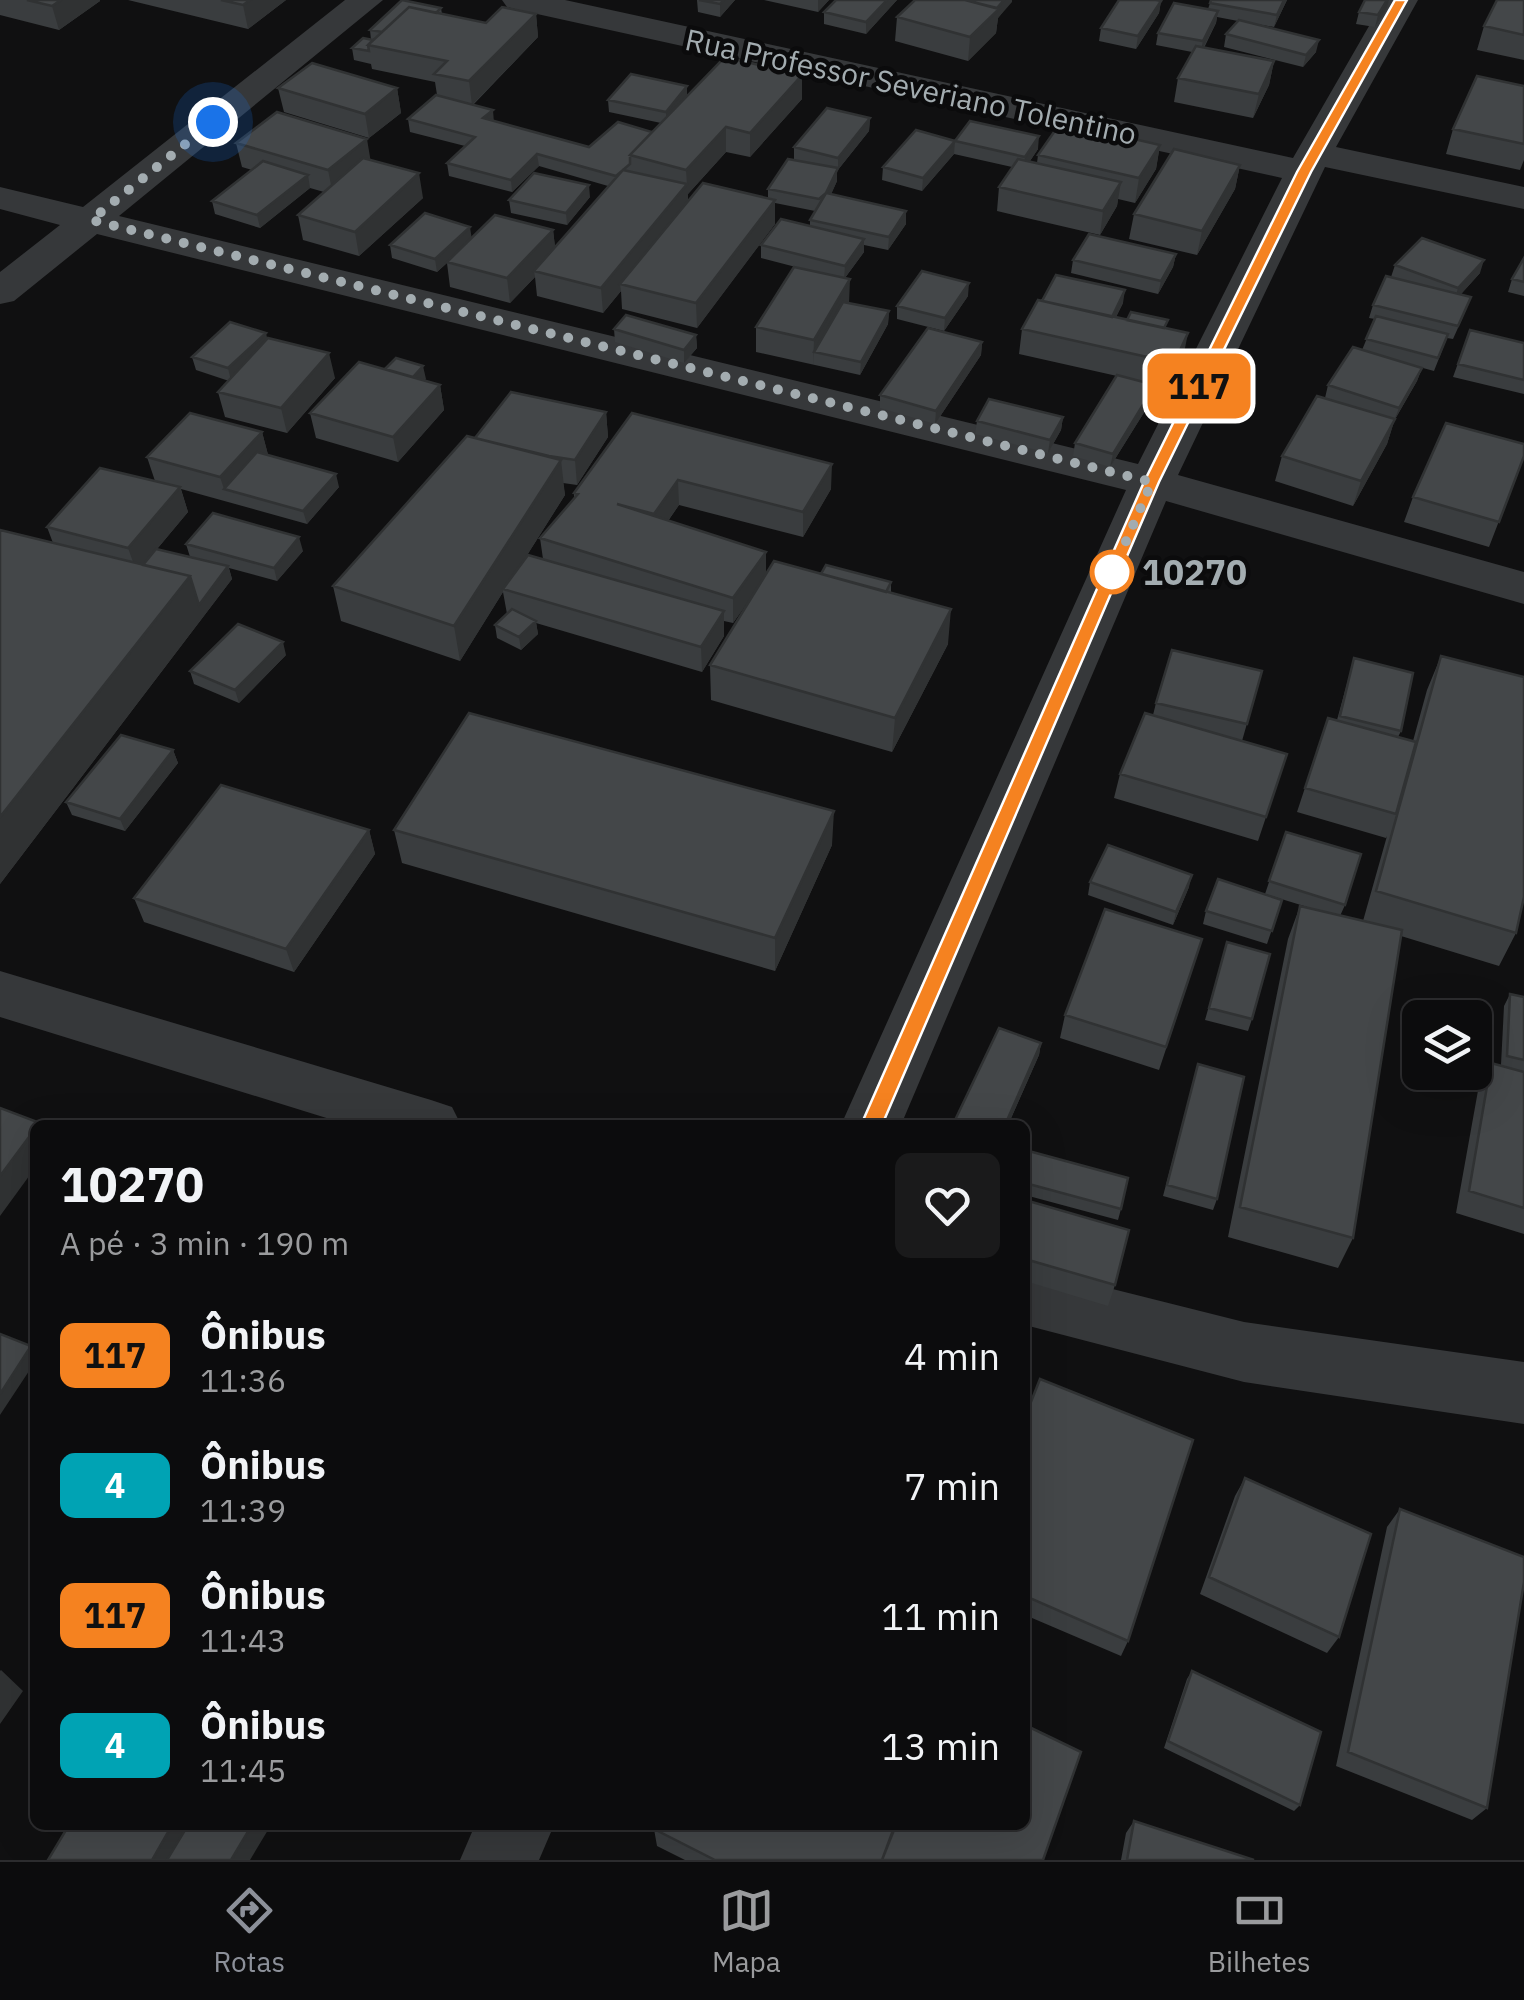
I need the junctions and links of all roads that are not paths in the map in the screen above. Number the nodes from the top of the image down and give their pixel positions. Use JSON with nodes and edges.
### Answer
{"nodes":[{"id":1,"x":366,"y":0,"type":"edge"},
{"id":2,"x":519,"y":0,"type":"edge"},
{"id":3,"x":1401,"y":0,"type":"edge"},
{"id":4,"x":1310,"y":162,"type":"junction"},
{"id":5,"x":0,"y":198,"type":"edge"},
{"id":6,"x":1524,"y":198,"type":"edge"},
{"id":7,"x":91,"y":220,"type":"junction"},
{"id":8,"x":0,"y":292,"type":"edge"},
{"id":9,"x":1152,"y":482,"type":"junction"},
{"id":10,"x":1524,"y":588,"type":"edge"},
{"id":11,"x":0,"y":994,"type":"edge"},
{"id":12,"x":415,"y":1120,"type":"edge"},
{"id":13,"x":874,"y":1120,"type":"edge"},
{"id":14,"x":1030,"y":1297,"type":"edge"},
{"id":15,"x":1524,"y":1393,"type":"edge"},
{"id":16,"x":513,"y":1830,"type":"edge"},
{"id":17,"x":498,"y":1860,"type":"edge"}],
"edges":[{"from":1,"to":7,"type":"street"},
{"from":2,"to":4,"type":"street","name":"Rua Professor Severiano Tolentino"},
{"from":3,"to":4,"type":"street"},
{"from":4,"to":6,"type":"street","name":"Rua Professor Severiano Tolentino"},
{"from":4,"to":9,"type":"street"},
{"from":5,"to":7,"type":"street"},
{"from":7,"to":8,"type":"street"},
{"from":7,"to":9,"type":"street"},
{"from":9,"to":10,"type":"street"},
{"from":9,"to":13,"type":"street"},
{"from":11,"to":12,"type":"street"},
{"from":14,"to":15,"type":"street"},
{"from":16,"to":17,"type":"street"}]}
